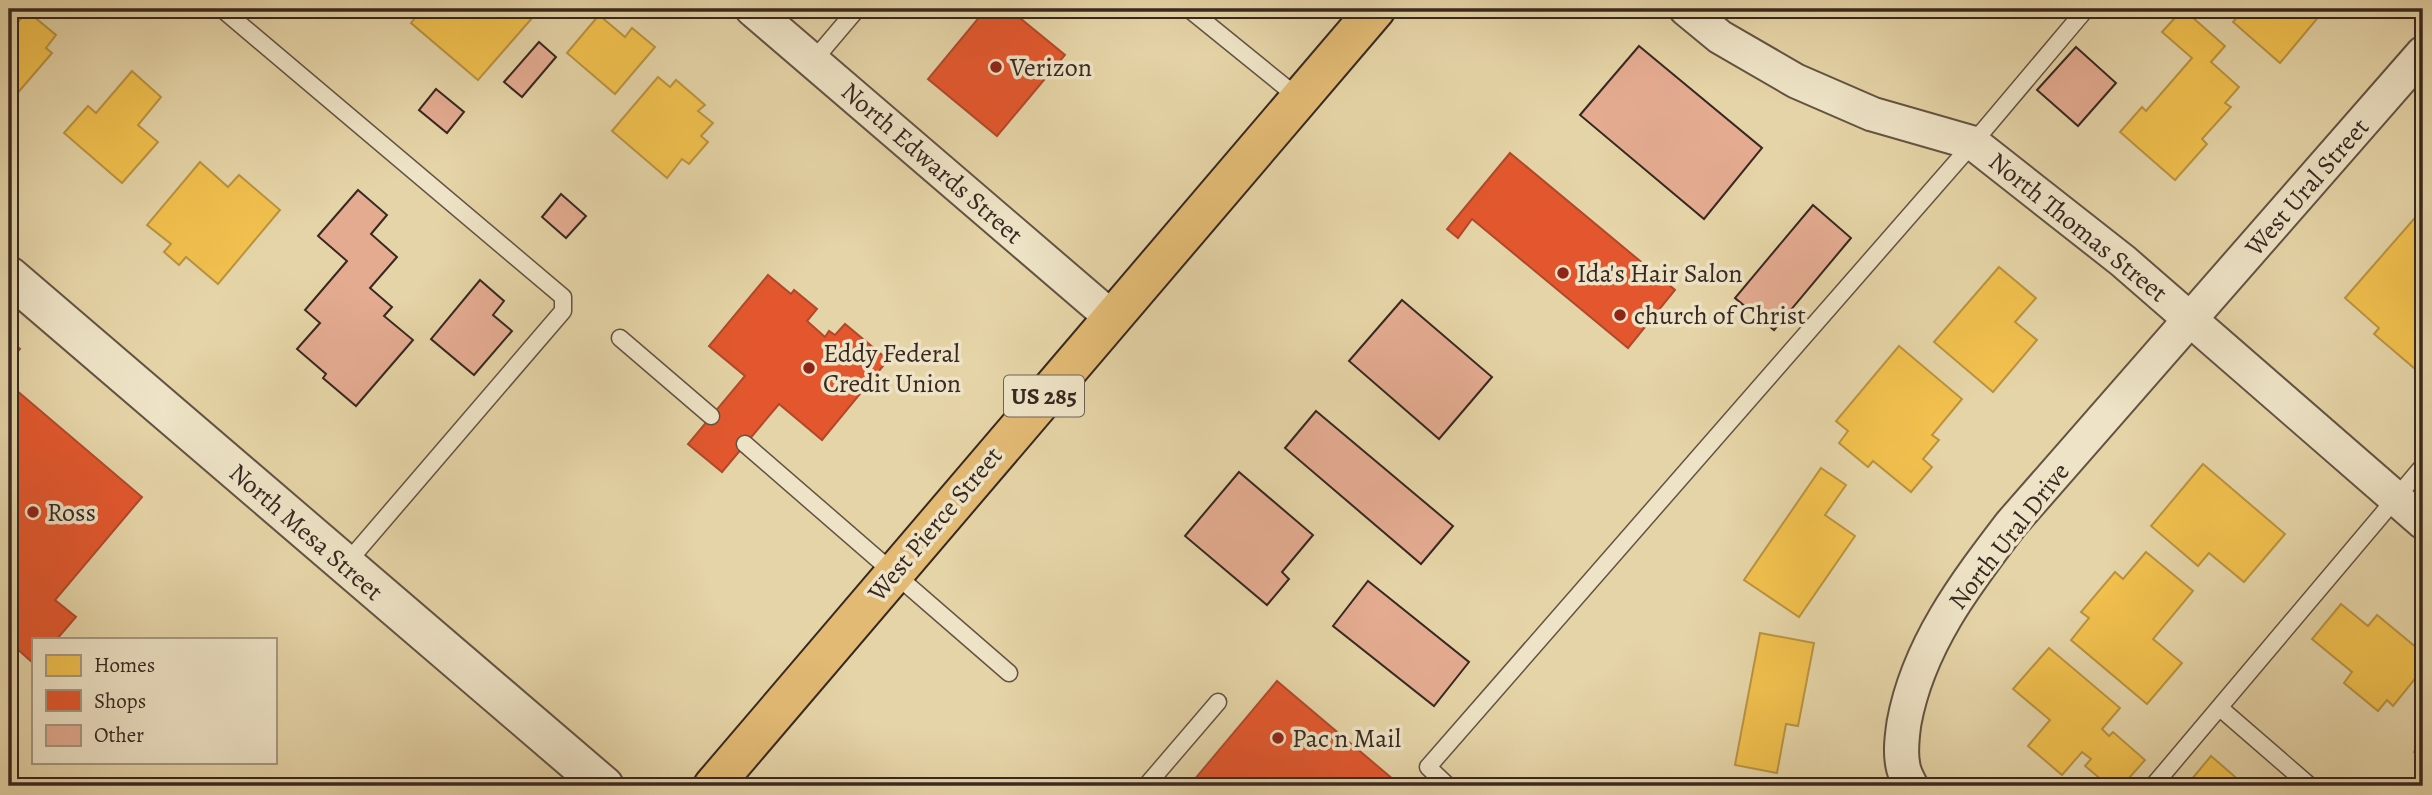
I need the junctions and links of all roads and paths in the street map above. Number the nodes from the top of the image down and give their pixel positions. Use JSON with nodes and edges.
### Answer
{"nodes":[{"id":1,"x":222,"y":9,"type":"edge"},
{"id":2,"x":752,"y":9,"type":"edge"},
{"id":3,"x":857,"y":9,"type":"edge"},
{"id":4,"x":1189,"y":9,"type":"edge"},
{"id":5,"x":1377,"y":9,"type":"edge"},
{"id":6,"x":1686,"y":9,"type":"edge"},
{"id":7,"x":2086,"y":9,"type":"edge"},
{"id":8,"x":2423,"y":53,"type":"edge"},
{"id":9,"x":813,"y":61,"type":"junction"},
{"id":10,"x":1300,"y":99,"type":"junction"},
{"id":11,"x":1973,"y":143,"type":"junction"},
{"id":12,"x":9,"y":276,"type":"edge"},
{"id":13,"x":1112,"y":318,"type":"junction"},
{"id":14,"x":2191,"y":320,"type":"junction"},
{"id":15,"x":620,"y":338,"type":"dead end"},
{"id":16,"x":711,"y":416,"type":"dead end"},
{"id":17,"x":745,"y":444,"type":"dead end"},
{"id":18,"x":2423,"y":466,"type":"edge"},
{"id":19,"x":2395,"y":499,"type":"junction"},
{"id":20,"x":2423,"y":522,"type":"edge"},
{"id":21,"x":345,"y":565,"type":"junction"},
{"id":22,"x":893,"y":573,"type":"junction"},
{"id":23,"x":1009,"y":673,"type":"dead end"},
{"id":24,"x":1218,"y":702,"type":"dead end"},
{"id":25,"x":2220,"y":708,"type":"junction"},
{"id":26,"x":604,"y":786,"type":"edge"},
{"id":27,"x":713,"y":786,"type":"edge"},
{"id":28,"x":1146,"y":786,"type":"edge"},
{"id":29,"x":1448,"y":786,"type":"edge"},
{"id":30,"x":1911,"y":786,"type":"edge"},
{"id":31,"x":2153,"y":786,"type":"edge"},
{"id":32,"x":2310,"y":786,"type":"edge"}],
"edges":[{"from":1,"to":21,"type":"lane"},
{"from":2,"to":9,"type":"street","name":"North Edwards Street"},
{"from":3,"to":9,"type":"lane"},
{"from":4,"to":10,"type":"lane"},
{"from":5,"to":10,"type":"highway","name":"West Pierce Street","number":"US 285"},
{"from":6,"to":11,"type":"street","name":"North Thomas Street"},
{"from":7,"to":11,"type":"lane"},
{"from":8,"to":14,"type":"street","name":"West Ural Street"},
{"from":9,"to":13,"type":"street","name":"North Edwards Street"},
{"from":10,"to":13,"type":"highway","name":"West Pierce Street","number":"US 285"},
{"from":11,"to":14,"type":"street","name":"North Thomas Street"},
{"from":11,"to":29,"type":"lane"},
{"from":12,"to":21,"type":"street","name":"North Mesa Street"},
{"from":13,"to":22,"type":"highway","name":"West Pierce Street","number":"US 285"},
{"from":14,"to":19,"type":"street","name":"North Thomas Street"},
{"from":14,"to":30,"type":"street","name":"North Ural Drive"},
{"from":15,"to":16,"type":"lane"},
{"from":17,"to":22,"type":"lane"},
{"from":18,"to":19,"type":"lane"},
{"from":19,"to":20,"type":"street","name":"North Thomas Street"},
{"from":19,"to":25,"type":"lane"},
{"from":21,"to":26,"type":"street","name":"North Mesa Street"},
{"from":22,"to":23,"type":"lane"},
{"from":22,"to":27,"type":"highway","name":"West Pierce Street","number":"US 285"},
{"from":24,"to":28,"type":"lane"},
{"from":25,"to":31,"type":"lane"},
{"from":25,"to":32,"type":"lane"}]}
